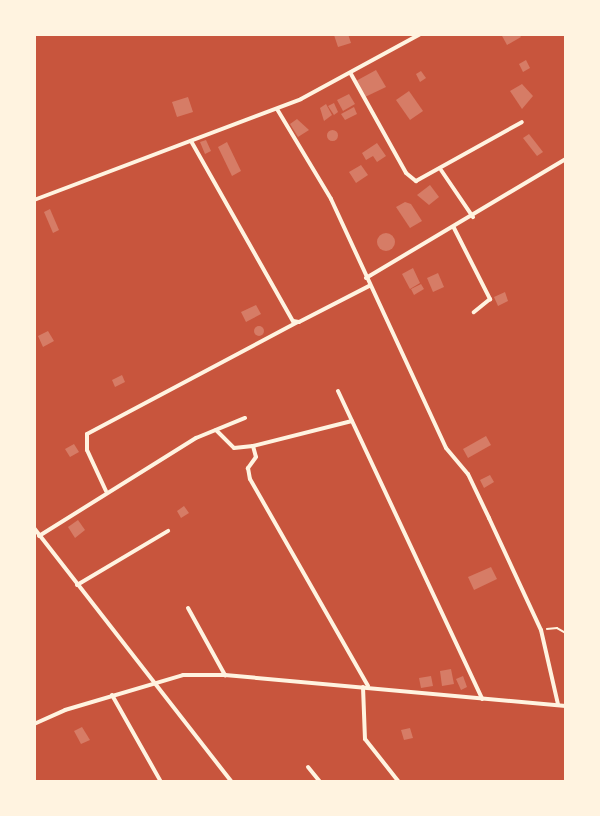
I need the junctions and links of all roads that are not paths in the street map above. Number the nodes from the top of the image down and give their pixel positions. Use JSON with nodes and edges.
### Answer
{"nodes":[{"id":1,"x":418,"y":35,"type":"edge"},
{"id":2,"x":351,"y":74,"type":"junction"},
{"id":3,"x":277,"y":109,"type":"junction"},
{"id":4,"x":522,"y":122,"type":"dead end"},
{"id":5,"x":191,"y":141,"type":"junction"},
{"id":6,"x":566,"y":159,"type":"edge"},
{"id":7,"x":441,"y":170,"type":"junction"},
{"id":8,"x":34,"y":200,"type":"edge"},
{"id":9,"x":473,"y":217,"type":"junction"},
{"id":10,"x":454,"y":228,"type":"junction"},
{"id":11,"x":366,"y":278,"type":"junction"},
{"id":12,"x":369,"y":286,"type":"junction"},
{"id":13,"x":474,"y":312,"type":"dead end"},
{"id":14,"x":296,"y":323,"type":"junction"},
{"id":15,"x":338,"y":391,"type":"dead end"},
{"id":16,"x":245,"y":418,"type":"dead end"},
{"id":17,"x":352,"y":421,"type":"junction"},
{"id":18,"x":216,"y":430,"type":"junction"},
{"id":19,"x":253,"y":446,"type":"junction"},
{"id":20,"x":106,"y":491,"type":"junction"},
{"id":21,"x":34,"y":528,"type":"edge"},
{"id":22,"x":168,"y":531,"type":"dead end"},
{"id":23,"x":39,"y":536,"type":"junction"},
{"id":24,"x":77,"y":585,"type":"junction"},
{"id":25,"x":188,"y":608,"type":"dead end"},
{"id":26,"x":225,"y":675,"type":"junction"},
{"id":27,"x":154,"y":682,"type":"junction"},
{"id":28,"x":365,"y":687,"type":"junction"},
{"id":29,"x":112,"y":695,"type":"junction"},
{"id":30,"x":482,"y":699,"type":"junction"},
{"id":31,"x":558,"y":704,"type":"junction"},
{"id":32,"x":566,"y":706,"type":"edge"},
{"id":33,"x":34,"y":724,"type":"edge"},
{"id":34,"x":308,"y":768,"type":"dead end"},
{"id":35,"x":161,"y":782,"type":"edge"},
{"id":36,"x":232,"y":782,"type":"edge"},
{"id":37,"x":320,"y":782,"type":"edge"},
{"id":38,"x":399,"y":782,"type":"edge"}],
"edges":[{"from":1,"to":2,"type":"street"},
{"from":2,"to":3,"type":"street"},
{"from":2,"to":7,"type":"street"},
{"from":3,"to":5,"type":"street"},
{"from":3,"to":11,"type":"street"},
{"from":4,"to":7,"type":"street"},
{"from":5,"to":8,"type":"street"},
{"from":5,"to":14,"type":"street"},
{"from":6,"to":9,"type":"street"},
{"from":7,"to":9,"type":"street"},
{"from":9,"to":10,"type":"street"},
{"from":10,"to":11,"type":"street"},
{"from":10,"to":13,"type":"street"},
{"from":11,"to":12,"type":"street"},
{"from":12,"to":14,"type":"street"},
{"from":12,"to":31,"type":"street"},
{"from":14,"to":20,"type":"street"},
{"from":15,"to":17,"type":"street"},
{"from":16,"to":18,"type":"street"},
{"from":17,"to":19,"type":"street"},
{"from":17,"to":30,"type":"street"},
{"from":18,"to":19,"type":"street"},
{"from":18,"to":20,"type":"street"},
{"from":19,"to":28,"type":"street"},
{"from":20,"to":23,"type":"street"},
{"from":21,"to":23,"type":"street"},
{"from":22,"to":24,"type":"street"},
{"from":23,"to":24,"type":"street"},
{"from":24,"to":27,"type":"street"},
{"from":25,"to":26,"type":"street"},
{"from":26,"to":27,"type":"street"},
{"from":26,"to":28,"type":"street"},
{"from":27,"to":29,"type":"street"},
{"from":27,"to":36,"type":"street"},
{"from":28,"to":30,"type":"street"},
{"from":28,"to":38,"type":"street"},
{"from":29,"to":33,"type":"street"},
{"from":29,"to":35,"type":"street"},
{"from":30,"to":31,"type":"street"},
{"from":31,"to":32,"type":"street"},
{"from":34,"to":37,"type":"street"}]}
